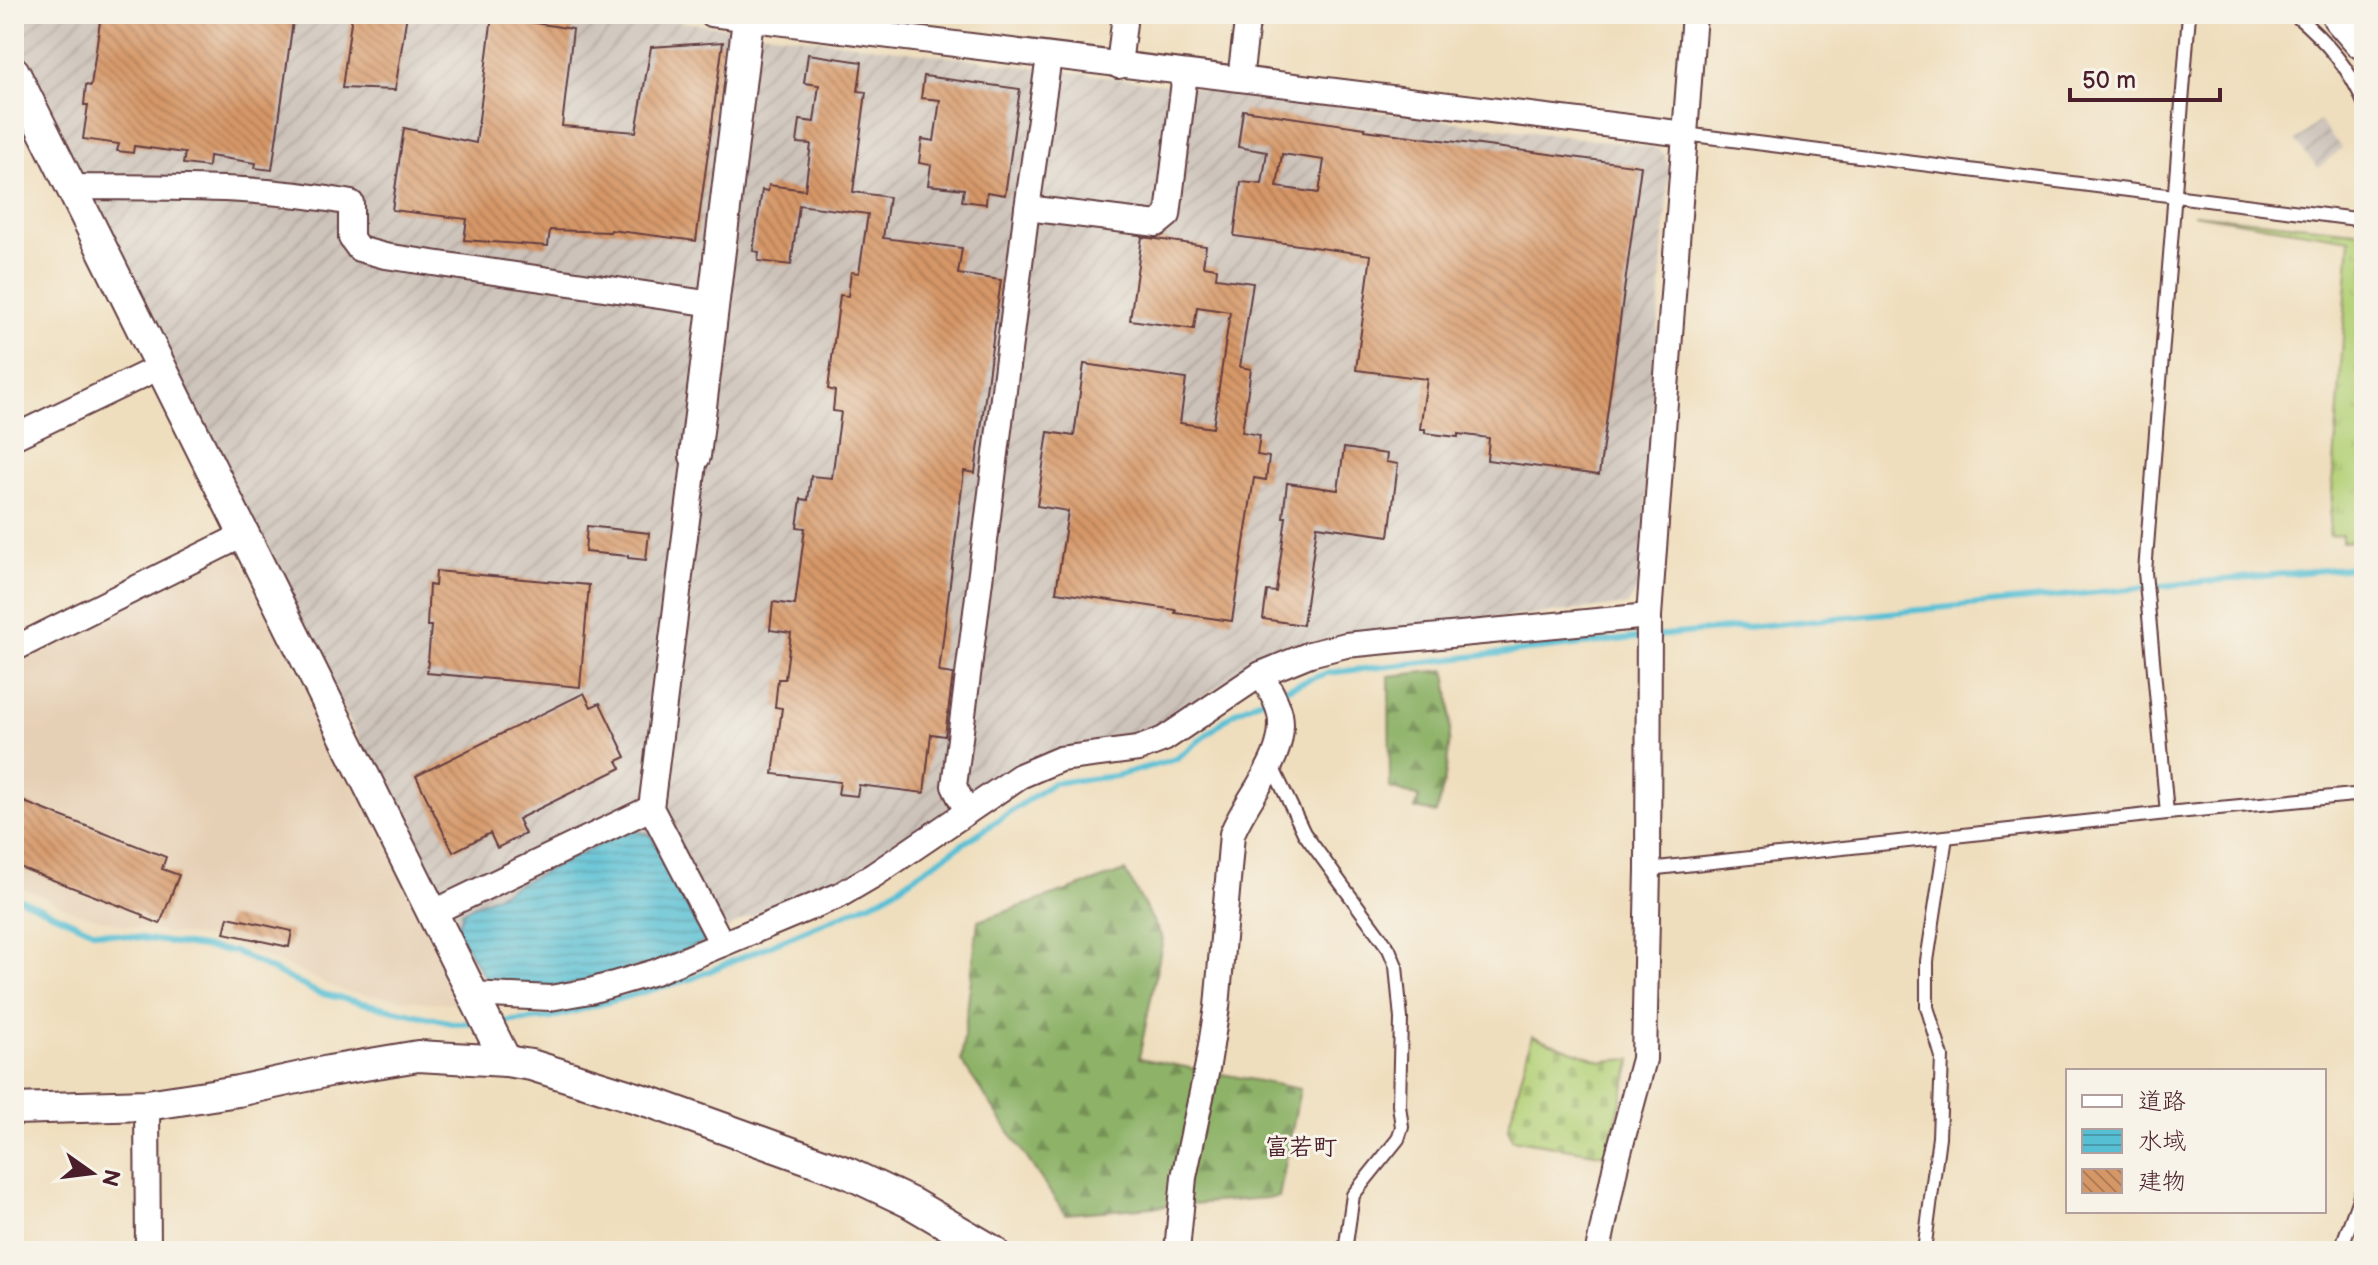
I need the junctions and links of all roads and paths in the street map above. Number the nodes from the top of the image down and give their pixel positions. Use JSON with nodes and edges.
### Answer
{"nodes":[{"id":1,"x":711,"y":14,"type":"edge"},
{"id":2,"x":1125,"y":14,"type":"edge"},
{"id":3,"x":1248,"y":14,"type":"edge"},
{"id":4,"x":1694,"y":14,"type":"edge"},
{"id":5,"x":2189,"y":14,"type":"edge"},
{"id":6,"x":2294,"y":14,"type":"edge"},
{"id":7,"x":2344,"y":14,"type":"edge"},
{"id":8,"x":748,"y":19,"type":"junction"},
{"id":9,"x":834,"y":22,"type":"edge"},
{"id":10,"x":2364,"y":37,"type":"edge"},
{"id":11,"x":1049,"y":57,"type":"junction"},
{"id":12,"x":1119,"y":66,"type":"junction"},
{"id":13,"x":14,"y":72,"type":"edge"},
{"id":14,"x":1185,"y":73,"type":"junction"},
{"id":15,"x":1240,"y":79,"type":"junction"},
{"id":16,"x":2364,"y":103,"type":"edge"},
{"id":17,"x":1685,"y":134,"type":"junction"},
{"id":18,"x":72,"y":187,"type":"junction"},
{"id":19,"x":2175,"y":197,"type":"junction"},
{"id":20,"x":1027,"y":208,"type":"junction"},
{"id":21,"x":2364,"y":220,"type":"edge"},
{"id":22,"x":713,"y":304,"type":"junction"},
{"id":23,"x":160,"y":367,"type":"junction"},
{"id":24,"x":14,"y":437,"type":"edge"},
{"id":25,"x":695,"y":456,"type":"joint"},
{"id":26,"x":243,"y":535,"type":"junction"},
{"id":27,"x":1649,"y":631,"type":"junction"},
{"id":28,"x":14,"y":649,"type":"edge"},
{"id":29,"x":1269,"y":689,"type":"junction"},
{"id":30,"x":1271,"y":763,"type":"junction"},
{"id":31,"x":2364,"y":794,"type":"edge"},
{"id":32,"x":651,"y":808,"type":"junction"},
{"id":33,"x":967,"y":812,"type":"junction"},
{"id":34,"x":2167,"y":813,"type":"junction"},
{"id":35,"x":1946,"y":837,"type":"junction"},
{"id":36,"x":1648,"y":869,"type":"junction"},
{"id":37,"x":432,"y":913,"type":"junction"},
{"id":38,"x":722,"y":944,"type":"junction"},
{"id":39,"x":482,"y":1013,"type":"junction"},
{"id":40,"x":506,"y":1061,"type":"junction"},
{"id":41,"x":147,"y":1105,"type":"junction"},
{"id":42,"x":14,"y":1109,"type":"edge"},
{"id":43,"x":2364,"y":1185,"type":"edge"},
{"id":44,"x":148,"y":1251,"type":"edge"},
{"id":45,"x":993,"y":1251,"type":"edge"},
{"id":46,"x":1177,"y":1251,"type":"edge"},
{"id":47,"x":1345,"y":1251,"type":"edge"},
{"id":48,"x":1598,"y":1251,"type":"edge"},
{"id":49,"x":1924,"y":1251,"type":"edge"},
{"id":50,"x":2340,"y":1251,"type":"edge"}],
"edges":[{"from":1,"to":8,"type":"street"},
{"from":2,"to":12,"type":"street"},
{"from":3,"to":15,"type":"street"},
{"from":4,"to":17,"type":"street"},
{"from":5,"to":19,"type":"lane"},
{"from":6,"to":16,"type":"lane"},
{"from":7,"to":10,"type":"highway"},
{"from":8,"to":9,"type":"street"},
{"from":8,"to":22,"type":"street"},
{"from":9,"to":11,"type":"street"},
{"from":11,"to":12,"type":"street"},
{"from":11,"to":20,"type":"street"},
{"from":12,"to":14,"type":"street"},
{"from":13,"to":18,"type":"street"},
{"from":14,"to":15,"type":"street"},
{"from":14,"to":20,"type":"street"},
{"from":15,"to":17,"type":"street"},
{"from":17,"to":19,"type":"lane"},
{"from":17,"to":27,"type":"street"},
{"from":18,"to":22,"type":"street"},
{"from":18,"to":23,"type":"street"},
{"from":19,"to":21,"type":"lane"},
{"from":19,"to":34,"type":"lane"},
{"from":20,"to":33,"type":"street"},
{"from":22,"to":25,"type":"street"},
{"from":23,"to":24,"type":"street"},
{"from":23,"to":26,"type":"street"},
{"from":25,"to":32,"type":"street"},
{"from":26,"to":28,"type":"street"},
{"from":26,"to":37,"type":"street"},
{"from":27,"to":29,"type":"street"},
{"from":27,"to":36,"type":"street"},
{"from":29,"to":30,"type":"street"},
{"from":29,"to":33,"type":"street"},
{"from":30,"to":46,"type":"street"},
{"from":30,"to":47,"type":"lane"},
{"from":31,"to":34,"type":"lane"},
{"from":32,"to":37,"type":"street"},
{"from":32,"to":38,"type":"street"},
{"from":33,"to":38,"type":"street"},
{"from":34,"to":35,"type":"lane"},
{"from":35,"to":36,"type":"lane"},
{"from":35,"to":49,"type":"lane"},
{"from":36,"to":48,"type":"street"},
{"from":37,"to":39,"type":"street"},
{"from":38,"to":39,"type":"street"},
{"from":39,"to":40,"type":"street"},
{"from":40,"to":41,"type":"street"},
{"from":40,"to":45,"type":"street"},
{"from":41,"to":42,"type":"street"},
{"from":41,"to":44,"type":"street"},
{"from":43,"to":50,"type":"lane"}]}
